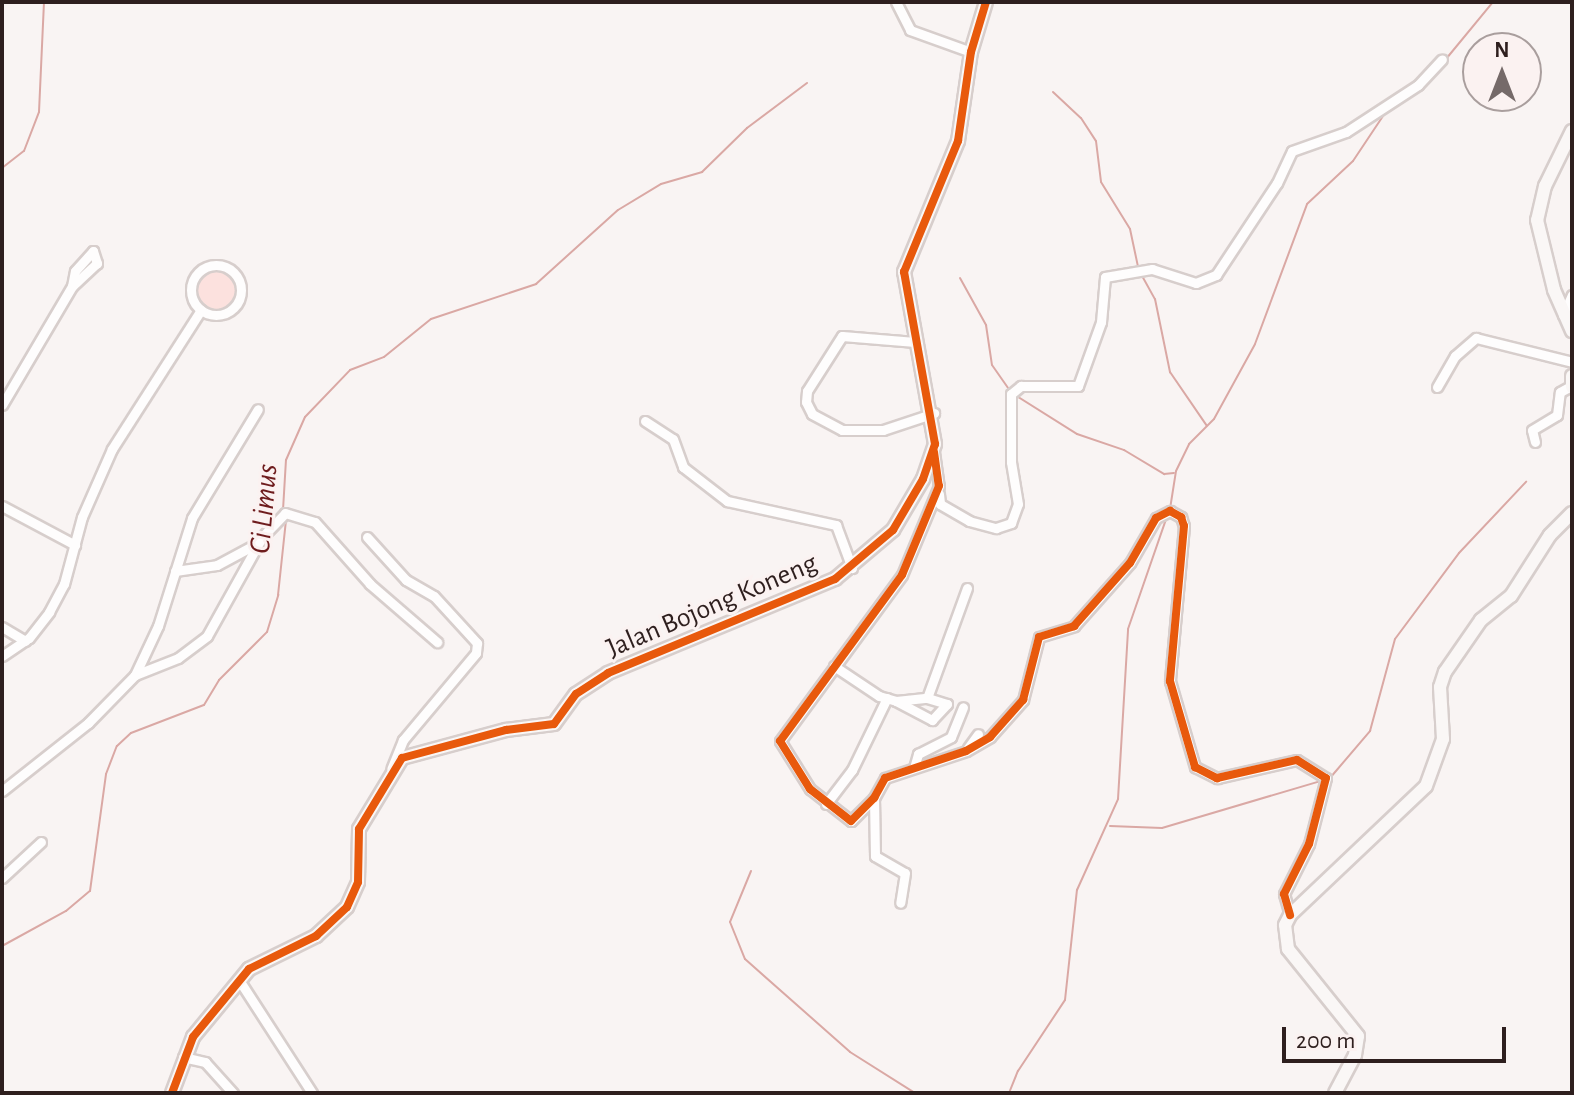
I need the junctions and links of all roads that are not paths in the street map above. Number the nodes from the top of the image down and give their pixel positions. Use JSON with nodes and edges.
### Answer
{"nodes":[{"id":1,"x":896,"y":2,"type":"edge"},
{"id":2,"x":986,"y":2,"type":"edge"},
{"id":3,"x":971,"y":52,"type":"junction"},
{"id":4,"x":1442,"y":59,"type":"dead end"},
{"id":5,"x":1572,"y":131,"type":"edge"},
{"id":6,"x":72,"y":286,"type":"dead end"},
{"id":7,"x":1572,"y":295,"type":"edge"},
{"id":8,"x":201,"y":310,"type":"junction"},
{"id":9,"x":1563,"y":315,"type":"junction"},
{"id":10,"x":1572,"y":331,"type":"edge"},
{"id":11,"x":915,"y":342,"type":"junction"},
{"id":12,"x":1572,"y":362,"type":"edge"},
{"id":13,"x":1572,"y":376,"type":"edge"},
{"id":14,"x":1572,"y":386,"type":"edge"},
{"id":15,"x":1437,"y":387,"type":"dead end"},
{"id":16,"x":2,"y":405,"type":"edge"},
{"id":17,"x":258,"y":409,"type":"dead end"},
{"id":18,"x":934,"y":413,"type":"junction"},
{"id":19,"x":645,"y":421,"type":"dead end"},
{"id":20,"x":1535,"y":442,"type":"dead end"},
{"id":21,"x":934,"y":452,"type":"junction"},
{"id":22,"x":939,"y":486,"type":"junction"},
{"id":23,"x":2,"y":506,"type":"edge"},
{"id":24,"x":1572,"y":513,"type":"edge"},
{"id":25,"x":367,"y":537,"type":"dead end"},
{"id":26,"x":259,"y":542,"type":"junction"},
{"id":27,"x":75,"y":545,"type":"junction"},
{"id":28,"x":852,"y":568,"type":"junction"},
{"id":29,"x":175,"y":571,"type":"junction"},
{"id":30,"x":967,"y":588,"type":"dead end"},
{"id":31,"x":2,"y":627,"type":"edge"},
{"id":32,"x":25,"y":641,"type":"junction"},
{"id":33,"x":437,"y":642,"type":"dead end"},
{"id":34,"x":2,"y":656,"type":"edge"},
{"id":35,"x":834,"y":666,"type":"junction"},
{"id":36,"x":135,"y":675,"type":"junction"},
{"id":37,"x":927,"y":698,"type":"junction"},
{"id":38,"x":892,"y":700,"type":"junction"},
{"id":39,"x":963,"y":707,"type":"dead end"},
{"id":40,"x":978,"y":734,"type":"dead end"},
{"id":41,"x":966,"y":751,"type":"junction"},
{"id":42,"x":914,"y":768,"type":"junction"},
{"id":43,"x":389,"y":776,"type":"junction"},
{"id":44,"x":2,"y":791,"type":"edge"},
{"id":45,"x":874,"y":798,"type":"junction"},
{"id":46,"x":826,"y":804,"type":"junction"},
{"id":47,"x":41,"y":842,"type":"dead end"},
{"id":48,"x":2,"y":878,"type":"edge"},
{"id":49,"x":900,"y":903,"type":"dead end"},
{"id":50,"x":1290,"y":915,"type":"junction"},
{"id":51,"x":239,"y":980,"type":"junction"},
{"id":52,"x":183,"y":1057,"type":"junction"},
{"id":53,"x":172,"y":1093,"type":"edge"},
{"id":54,"x":233,"y":1093,"type":"edge"},
{"id":55,"x":312,"y":1093,"type":"edge"},
{"id":56,"x":1335,"y":1093,"type":"edge"}],
"edges":[{"from":1,"to":3,"type":"street"},
{"from":2,"to":3,"type":"street"},
{"from":3,"to":11,"type":"street"},
{"from":4,"to":22,"type":"street"},
{"from":5,"to":9,"type":"street"},
{"from":6,"to":16,"type":"street"},
{"from":7,"to":9,"type":"street"},
{"from":8,"to":8,"type":"street"},
{"from":8,"to":27,"type":"street"},
{"from":9,"to":10,"type":"street"},
{"from":11,"to":18,"type":"street"},
{"from":11,"to":18,"type":"street"},
{"from":12,"to":15,"type":"street"},
{"from":13,"to":14,"type":"street"},
{"from":14,"to":20,"type":"street"},
{"from":17,"to":29,"type":"street"},
{"from":18,"to":21,"type":"street","name":"Jalan Bojong Koneng"},
{"from":19,"to":28,"type":"street"},
{"from":21,"to":22,"type":"street"},
{"from":21,"to":28,"type":"street","name":"Jalan Bojong Koneng"},
{"from":22,"to":35,"type":"street"},
{"from":23,"to":27,"type":"street"},
{"from":24,"to":50,"type":"street"},
{"from":25,"to":43,"type":"street"},
{"from":26,"to":29,"type":"street"},
{"from":26,"to":33,"type":"street"},
{"from":26,"to":36,"type":"street"},
{"from":27,"to":32,"type":"street"},
{"from":28,"to":43,"type":"street","name":"Jalan Bojong Koneng"},
{"from":29,"to":36,"type":"street"},
{"from":30,"to":37,"type":"street"},
{"from":31,"to":32,"type":"street"},
{"from":32,"to":34,"type":"street"},
{"from":35,"to":38,"type":"street"},
{"from":35,"to":46,"type":"street"},
{"from":36,"to":44,"type":"street"},
{"from":37,"to":38,"type":"street"},
{"from":37,"to":38,"type":"street"},
{"from":38,"to":46,"type":"street"},
{"from":39,"to":42,"type":"street"},
{"from":40,"to":41,"type":"street"},
{"from":41,"to":42,"type":"street"},
{"from":41,"to":50,"type":"street"},
{"from":42,"to":45,"type":"street"},
{"from":43,"to":51,"type":"street","name":"Jalan Bojong Koneng"},
{"from":45,"to":46,"type":"street"},
{"from":45,"to":49,"type":"street"},
{"from":47,"to":48,"type":"street"},
{"from":50,"to":56,"type":"street"},
{"from":51,"to":52,"type":"street","name":"Jalan Bojong Koneng"},
{"from":51,"to":55,"type":"street"},
{"from":52,"to":53,"type":"street","name":"Jalan Bojong Koneng"},
{"from":52,"to":54,"type":"street"}]}
